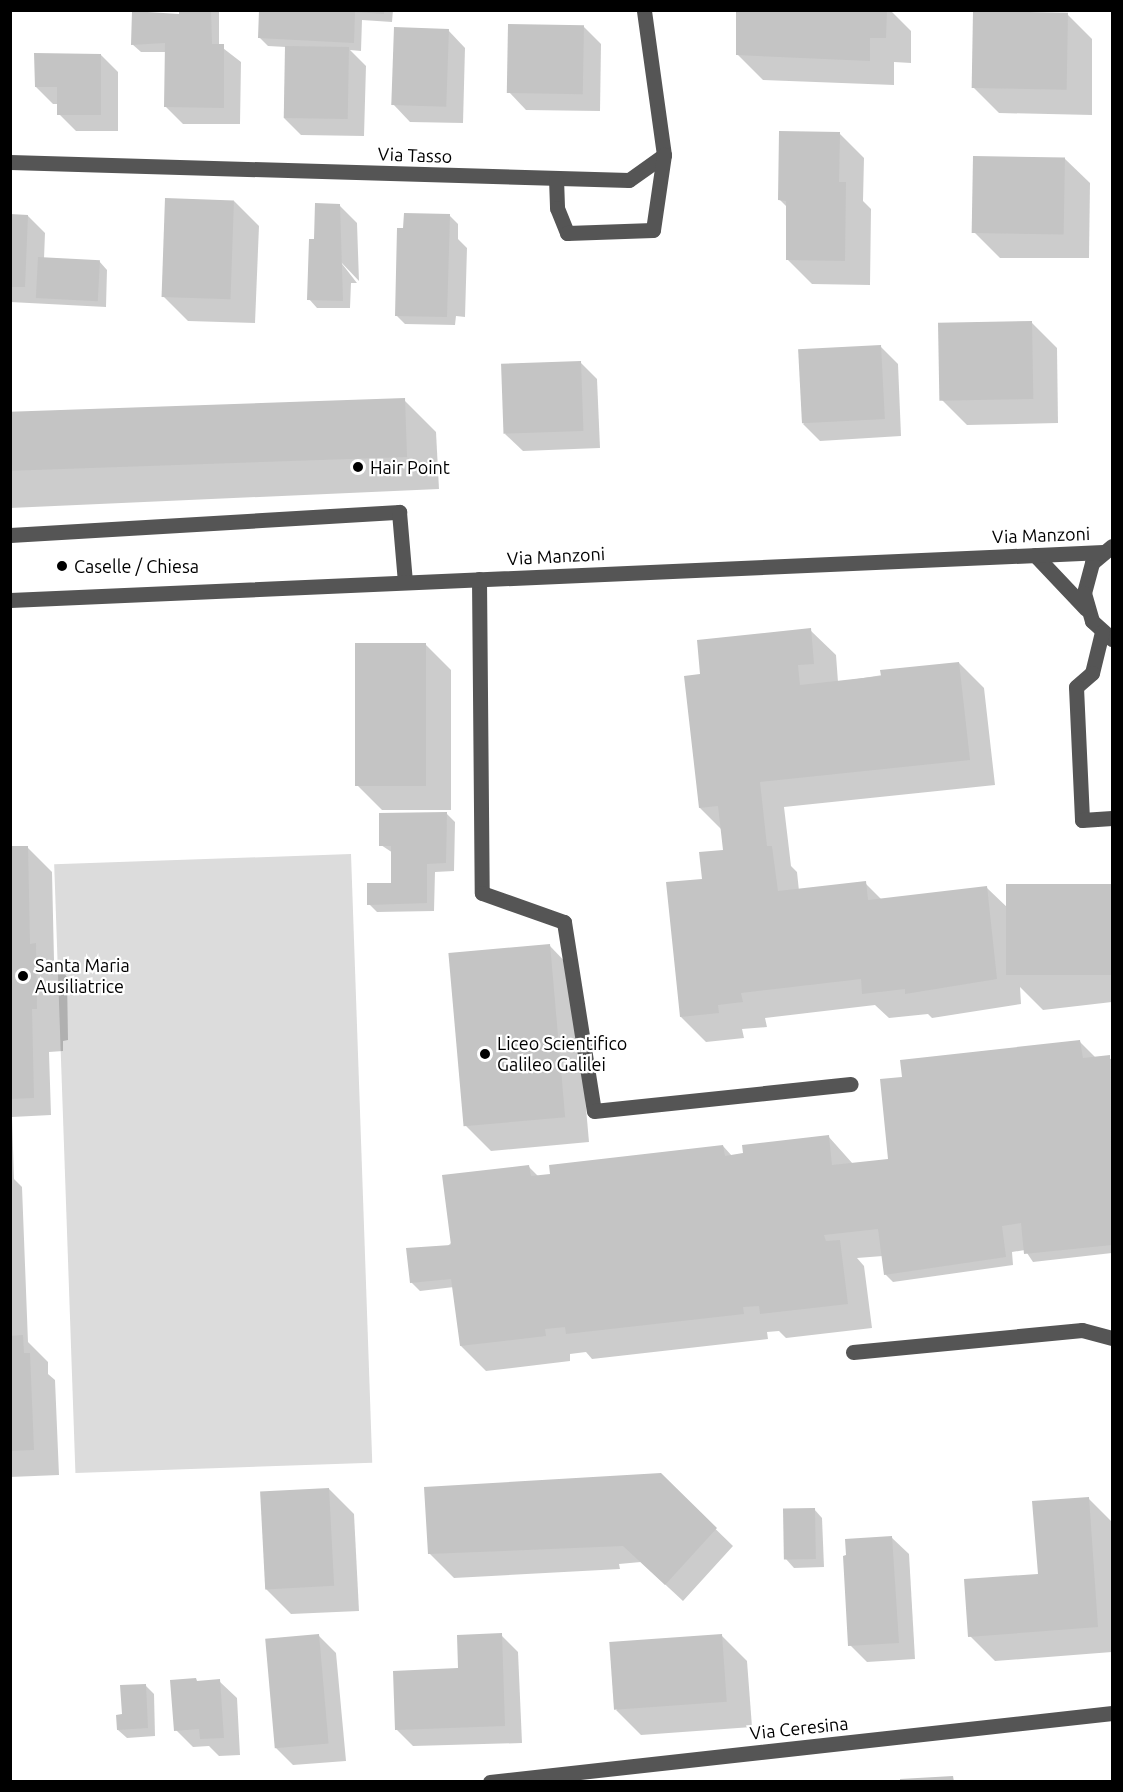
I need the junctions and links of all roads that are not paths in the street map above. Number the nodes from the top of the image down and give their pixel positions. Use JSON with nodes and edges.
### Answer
{"nodes":[{"id":1,"x":644,"y":10,"type":"edge"},
{"id":2,"x":664,"y":155,"type":"junction"},
{"id":3,"x":10,"y":162,"type":"edge"},
{"id":4,"x":556,"y":178,"type":"junction"},
{"id":5,"x":10,"y":535,"type":"edge"},
{"id":6,"x":1108,"y":549,"type":"edge"},
{"id":7,"x":1035,"y":555,"type":"junction"},
{"id":8,"x":479,"y":579,"type":"junction"},
{"id":9,"x":405,"y":582,"type":"junction"},
{"id":10,"x":10,"y":600,"type":"edge"},
{"id":11,"x":1086,"y":609,"type":"junction"},
{"id":12,"x":1107,"y":636,"type":"edge"},
{"id":13,"x":1113,"y":818,"type":"edge"},
{"id":14,"x":852,"y":1084,"type":"dead end"},
{"id":15,"x":1113,"y":1338,"type":"edge"},
{"id":16,"x":853,"y":1352,"type":"dead end"},
{"id":17,"x":1113,"y":1713,"type":"edge"},
{"id":18,"x":552,"y":1778,"type":"edge"},
{"id":19,"x":490,"y":1782,"type":"edge"}],
"edges":[{"from":1,"to":2,"type":"street"},
{"from":2,"to":4,"type":"street","name":"Via Tasso"},
{"from":2,"to":4,"type":"street"},
{"from":3,"to":4,"type":"street","name":"Via Tasso"},
{"from":5,"to":9,"type":"street"},
{"from":6,"to":7,"type":"street","name":"Via Manzoni"},
{"from":6,"to":11,"type":"street"},
{"from":7,"to":8,"type":"street","name":"Via Manzoni"},
{"from":7,"to":11,"type":"street"},
{"from":8,"to":9,"type":"street","name":"Via Manzoni"},
{"from":8,"to":14,"type":"street"},
{"from":9,"to":10,"type":"street","name":"Via Manzoni"},
{"from":11,"to":12,"type":"street"},
{"from":12,"to":13,"type":"street"},
{"from":15,"to":16,"type":"street"},
{"from":17,"to":18,"type":"street","name":"Via Ceresina"},
{"from":18,"to":19,"type":"street","name":"Via Ceresina"}]}
